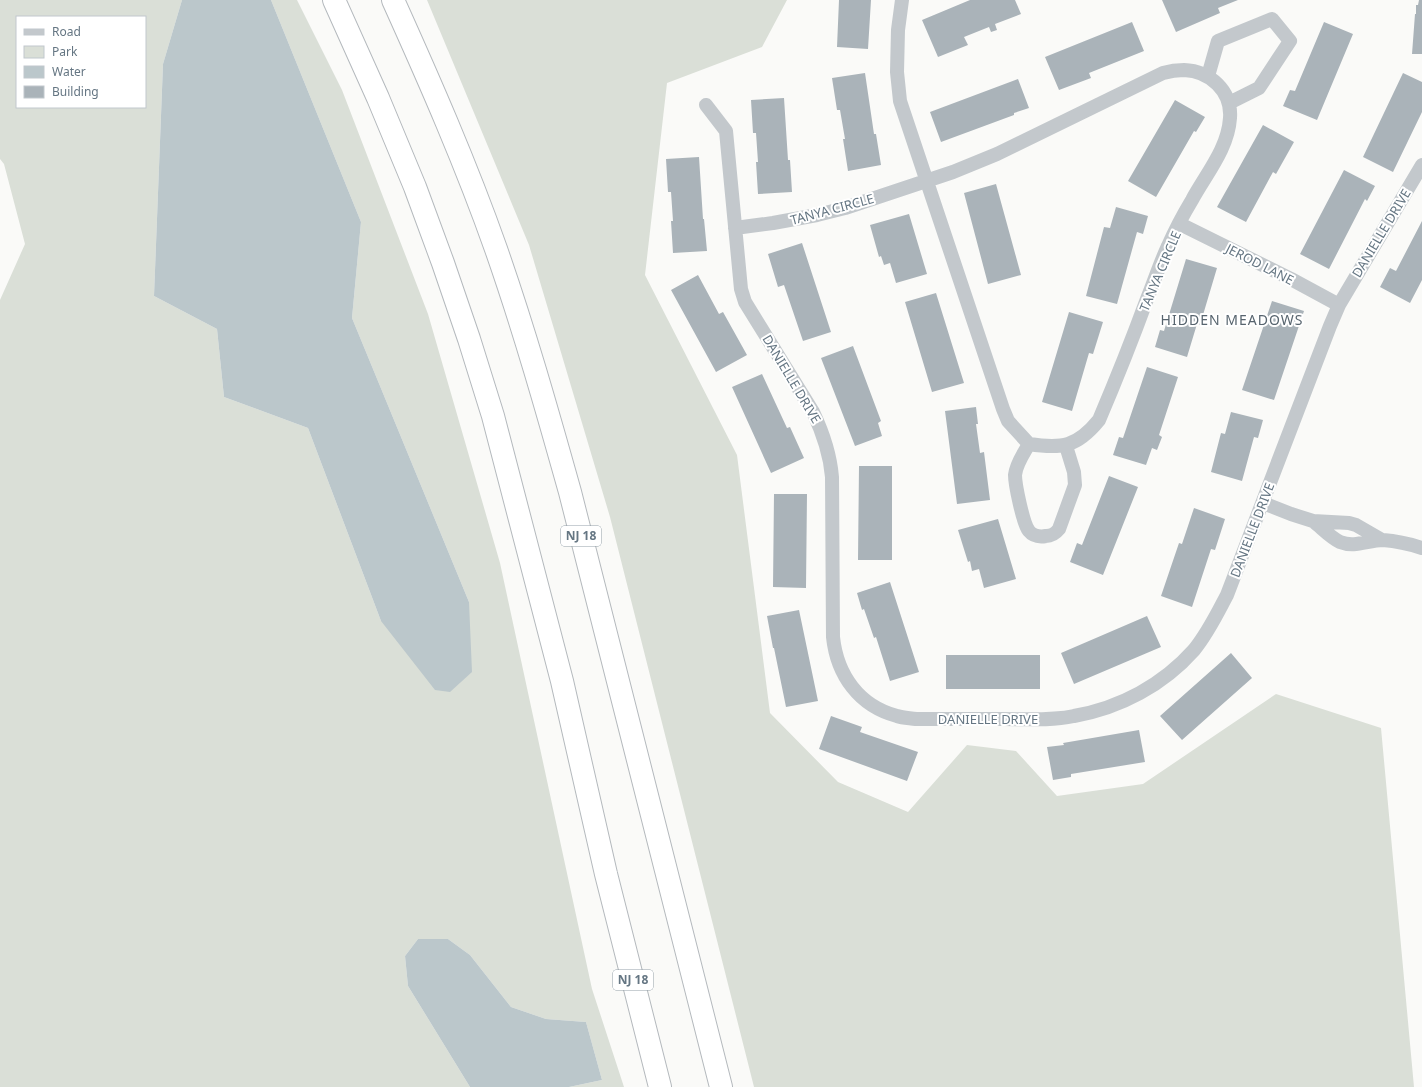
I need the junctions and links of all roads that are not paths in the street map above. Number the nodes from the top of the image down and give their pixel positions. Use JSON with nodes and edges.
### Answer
{"nodes":[{"id":1,"x":334,"y":0,"type":"edge"},
{"id":2,"x":393,"y":0,"type":"edge"},
{"id":3,"x":902,"y":0,"type":"edge"},
{"id":4,"x":1208,"y":76,"type":"junction"},
{"id":5,"x":1229,"y":103,"type":"junction"},
{"id":6,"x":706,"y":105,"type":"dead end"},
{"id":7,"x":1422,"y":165,"type":"edge"},
{"id":8,"x":927,"y":181,"type":"junction"},
{"id":9,"x":1180,"y":224,"type":"junction"},
{"id":10,"x":735,"y":228,"type":"junction"},
{"id":11,"x":1339,"y":305,"type":"junction"},
{"id":12,"x":1029,"y":444,"type":"junction"},
{"id":13,"x":1066,"y":446,"type":"junction"},
{"id":14,"x":1263,"y":503,"type":"junction"},
{"id":15,"x":1313,"y":521,"type":"junction"},
{"id":16,"x":1382,"y":540,"type":"junction"},
{"id":17,"x":1422,"y":548,"type":"edge"},
{"id":18,"x":721,"y":1083,"type":"edge"},
{"id":19,"x":660,"y":1087,"type":"edge"}],
"edges":[{"from":1,"to":19,"type":"highway","number":"NJ 18"},
{"from":2,"to":18,"type":"highway","number":"NJ 18"},
{"from":3,"to":8,"type":"street"},
{"from":4,"to":5,"type":"street","name":"TANYA CIRCLE"},
{"from":4,"to":5,"type":"street"},
{"from":4,"to":8,"type":"street","name":"TANYA CIRCLE"},
{"from":5,"to":9,"type":"street","name":"TANYA CIRCLE"},
{"from":6,"to":10,"type":"street","name":"DANIELLE DRIVE"},
{"from":7,"to":11,"type":"street","name":"DANIELLE DRIVE"},
{"from":8,"to":10,"type":"street","name":"TANYA CIRCLE"},
{"from":8,"to":12,"type":"street"},
{"from":9,"to":11,"type":"street","name":"JEROD LANE"},
{"from":9,"to":13,"type":"street","name":"TANYA CIRCLE"},
{"from":10,"to":14,"type":"street","name":"DANIELLE DRIVE"},
{"from":11,"to":14,"type":"street","name":"DANIELLE DRIVE"},
{"from":12,"to":13,"type":"street","name":"TANYA CIRCLE"},
{"from":12,"to":13,"type":"street"},
{"from":14,"to":15,"type":"street"},
{"from":15,"to":16,"type":"street"},
{"from":15,"to":16,"type":"street"},
{"from":16,"to":17,"type":"street"}]}
